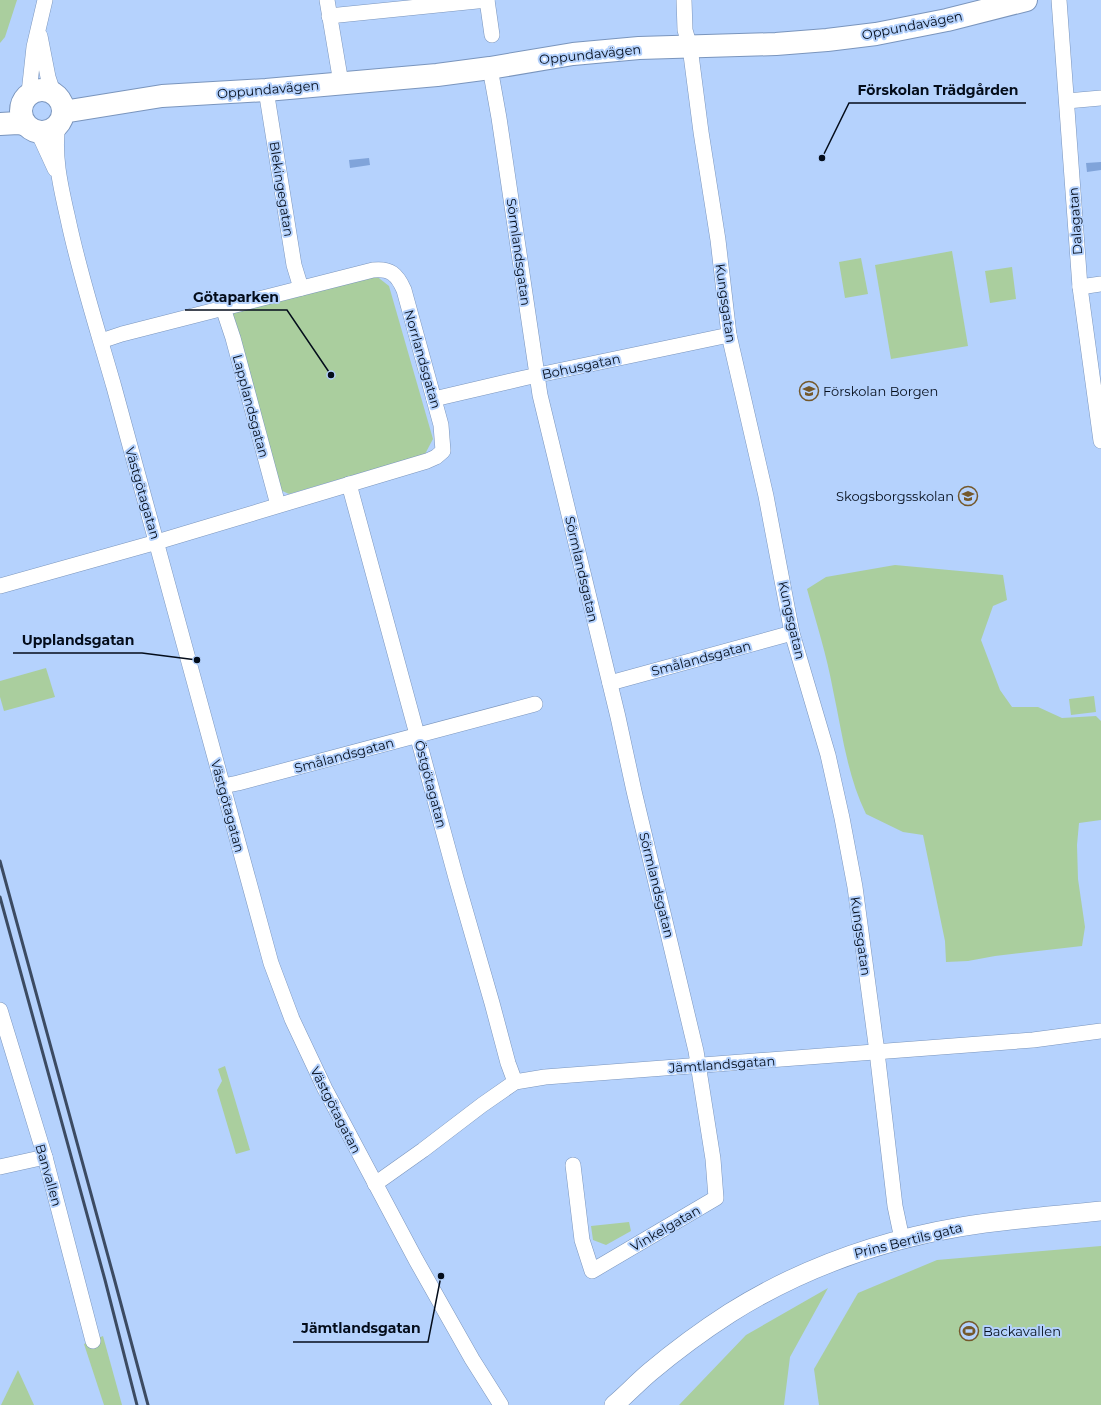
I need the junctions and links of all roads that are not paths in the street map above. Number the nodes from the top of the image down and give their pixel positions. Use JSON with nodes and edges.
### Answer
{"nodes":[{"id":1,"x":45,"y":0,"type":"edge"},
{"id":2,"x":326,"y":0,"type":"edge"},
{"id":3,"x":487,"y":0,"type":"edge"},
{"id":4,"x":684,"y":0,"type":"edge"},
{"id":5,"x":1026,"y":0,"type":"edge"},
{"id":6,"x":1059,"y":0,"type":"edge"},
{"id":7,"x":329,"y":16,"type":"junction"},
{"id":8,"x":38,"y":28,"type":"junction"},
{"id":9,"x":492,"y":35,"type":"dead end"},
{"id":10,"x":690,"y":47,"type":"junction"},
{"id":11,"x":490,"y":68,"type":"junction"},
{"id":12,"x":341,"y":83,"type":"junction"},
{"id":13,"x":266,"y":90,"type":"junction"},
{"id":14,"x":1101,"y":98,"type":"edge"},
{"id":15,"x":1067,"y":101,"type":"junction"},
{"id":16,"x":58,"y":106,"type":"junction"},
{"id":17,"x":0,"y":114,"type":"edge"},
{"id":18,"x":28,"y":114,"type":"junction"},
{"id":19,"x":0,"y":124,"type":"edge"},
{"id":20,"x":58,"y":177,"type":"junction"},
{"id":21,"x":1101,"y":284,"type":"edge"},
{"id":22,"x":1080,"y":287,"type":"junction"},
{"id":23,"x":300,"y":288,"type":"junction"},
{"id":24,"x":223,"y":308,"type":"junction"},
{"id":25,"x":729,"y":335,"type":"junction"},
{"id":26,"x":101,"y":341,"type":"junction"},
{"id":27,"x":538,"y":375,"type":"junction"},
{"id":28,"x":434,"y":399,"type":"junction"},
{"id":29,"x":1101,"y":441,"type":"edge"},
{"id":30,"x":349,"y":484,"type":"junction"},
{"id":31,"x":278,"y":505,"type":"junction"},
{"id":32,"x":157,"y":542,"type":"junction"},
{"id":33,"x":0,"y":586,"type":"edge"},
{"id":34,"x":792,"y":632,"type":"junction"},
{"id":35,"x":610,"y":683,"type":"junction"},
{"id":36,"x":535,"y":704,"type":"dead end"},
{"id":37,"x":417,"y":735,"type":"junction"},
{"id":38,"x":223,"y":786,"type":"junction"},
{"id":39,"x":0,"y":1010,"type":"edge"},
{"id":40,"x":1101,"y":1031,"type":"edge"},
{"id":41,"x":877,"y":1052,"type":"junction"},
{"id":42,"x":699,"y":1066,"type":"junction"},
{"id":43,"x":515,"y":1082,"type":"junction"},
{"id":44,"x":45,"y":1157,"type":"junction"},
{"id":45,"x":573,"y":1165,"type":"dead end"},
{"id":46,"x":0,"y":1167,"type":"edge"},
{"id":47,"x":375,"y":1184,"type":"junction"},
{"id":48,"x":1101,"y":1211,"type":"edge"},
{"id":49,"x":902,"y":1239,"type":"junction"},
{"id":50,"x":93,"y":1341,"type":"dead end"},
{"id":51,"x":501,"y":1402,"type":"edge"},
{"id":52,"x":614,"y":1405,"type":"edge"}],
"edges":[{"from":1,"to":8,"type":"street"},
{"from":2,"to":7,"type":"street"},
{"from":3,"to":7,"type":"street"},
{"from":3,"to":9,"type":"street"},
{"from":4,"to":10,"type":"street","name":"Kungsgatan"},
{"from":5,"to":10,"type":"main road","name":"Oppundavägen"},
{"from":6,"to":15,"type":"street","name":"Dalagatan"},
{"from":7,"to":12,"type":"street"},
{"from":8,"to":16,"type":"street"},
{"from":8,"to":18,"type":"street"},
{"from":10,"to":11,"type":"main road","name":"Oppundavägen"},
{"from":10,"to":25,"type":"street","name":"Kungsgatan"},
{"from":11,"to":12,"type":"main road","name":"Oppundavägen"},
{"from":11,"to":27,"type":"street","name":"Sörmlandsgatan"},
{"from":12,"to":13,"type":"main road","name":"Oppundavägen"},
{"from":13,"to":16,"type":"main road","name":"Oppundavägen"},
{"from":13,"to":23,"type":"street","name":"Blekingegatan"},
{"from":14,"to":15,"type":"street"},
{"from":15,"to":22,"type":"street","name":"Dalagatan"},
{"from":16,"to":18,"type":"main road","name":"Oppundavägen"},
{"from":16,"to":18,"type":"main road"},
{"from":16,"to":20,"type":"street","name":"Västgötagatan"},
{"from":17,"to":18,"type":"main road"},
{"from":18,"to":19,"type":"main road"},
{"from":18,"to":20,"type":"street","name":"Västgötagatan"},
{"from":20,"to":26,"type":"street","name":"Västgötagatan"},
{"from":21,"to":22,"type":"street"},
{"from":22,"to":29,"type":"street","name":"Dalagatan"},
{"from":23,"to":24,"type":"street"},
{"from":23,"to":28,"type":"street","name":"Norrlandsgatan"},
{"from":24,"to":26,"type":"street"},
{"from":24,"to":31,"type":"street","name":"Lapplandsgatan"},
{"from":25,"to":27,"type":"street","name":"Bohusgatan"},
{"from":25,"to":34,"type":"street","name":"Kungsgatan"},
{"from":26,"to":32,"type":"street","name":"Västgötagatan"},
{"from":27,"to":28,"type":"street","name":"Bohusgatan"},
{"from":27,"to":35,"type":"street","name":"Sörmlandsgatan"},
{"from":28,"to":30,"type":"street","name":"Norrlandsgatan"},
{"from":30,"to":31,"type":"street"},
{"from":30,"to":37,"type":"street","name":"Östgötagatan"},
{"from":31,"to":32,"type":"street"},
{"from":32,"to":33,"type":"street"},
{"from":32,"to":38,"type":"street","name":"Västgötagatan"},
{"from":34,"to":35,"type":"street","name":"Smålandsgatan"},
{"from":34,"to":41,"type":"street","name":"Kungsgatan"},
{"from":35,"to":42,"type":"street","name":"Sörmlandsgatan"},
{"from":36,"to":37,"type":"street","name":"Smålandsgatan"},
{"from":37,"to":38,"type":"street","name":"Smålandsgatan"},
{"from":37,"to":43,"type":"street","name":"Östgötagatan"},
{"from":38,"to":47,"type":"street","name":"Västgötagatan"},
{"from":39,"to":44,"type":"street","name":"Banvallen"},
{"from":40,"to":41,"type":"street","name":"Jämtlandsgatan"},
{"from":41,"to":42,"type":"street","name":"Jämtlandsgatan"},
{"from":41,"to":49,"type":"street","name":"Kungsgatan"},
{"from":42,"to":43,"type":"street","name":"Jämtlandsgatan"},
{"from":42,"to":45,"type":"street","name":"Vinkelgatan"},
{"from":43,"to":47,"type":"street","name":"Jämtlandsgatan"},
{"from":44,"to":46,"type":"street"},
{"from":44,"to":50,"type":"street","name":"Banvallen"},
{"from":47,"to":51,"type":"street","name":"Västgötagatan"},
{"from":48,"to":49,"type":"street","name":"Prins Bertils gata"},
{"from":49,"to":52,"type":"street","name":"Prins Bertils gata"}]}
